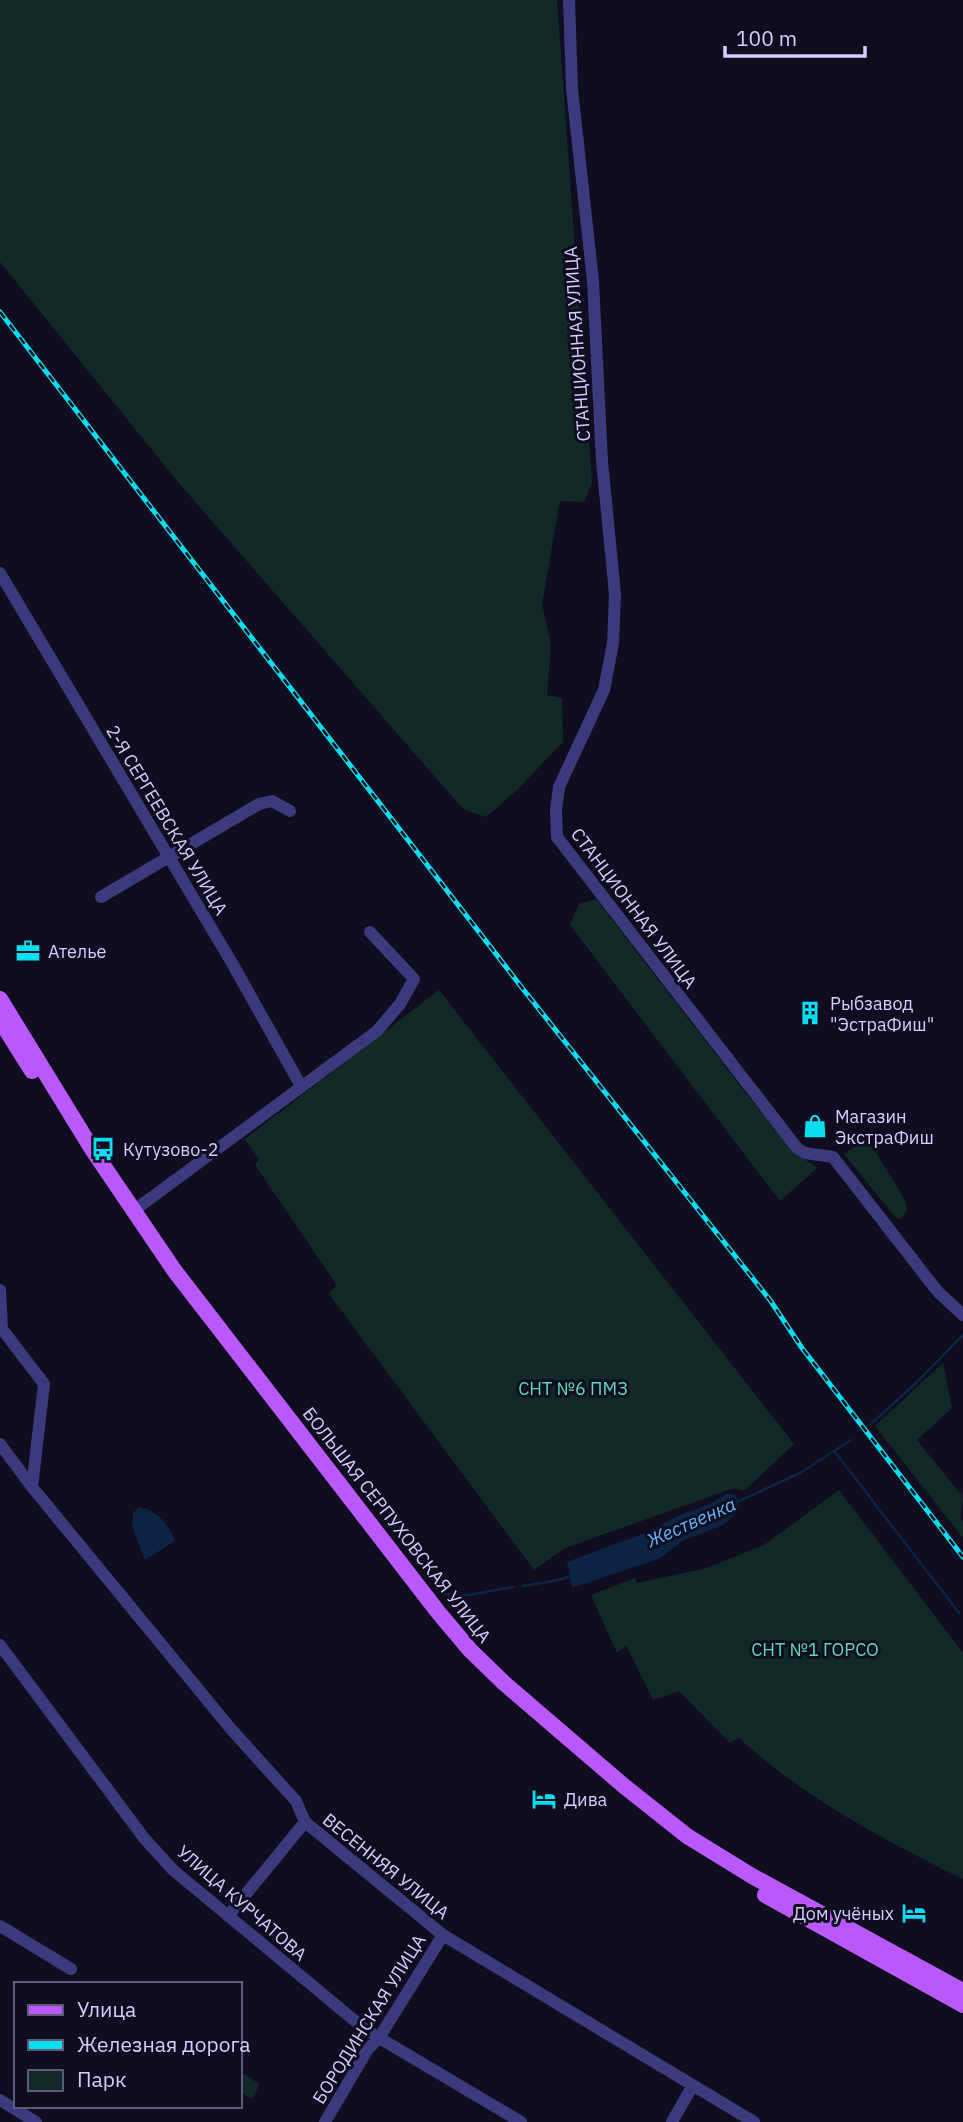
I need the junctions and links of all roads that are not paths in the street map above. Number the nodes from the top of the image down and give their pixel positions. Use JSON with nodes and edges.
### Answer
{"nodes":[{"id":1,"x":569,"y":0,"type":"edge"},
{"id":2,"x":0,"y":573,"type":"edge"},
{"id":3,"x":290,"y":811,"type":"dead end"},
{"id":4,"x":168,"y":857,"type":"junction"},
{"id":5,"x":100,"y":897,"type":"dead end"},
{"id":6,"x":370,"y":932,"type":"dead end"},
{"id":7,"x":0,"y":999,"type":"edge"},
{"id":8,"x":0,"y":1020,"type":"edge"},
{"id":9,"x":301,"y":1086,"type":"junction"},
{"id":10,"x":132,"y":1212,"type":"junction"},
{"id":11,"x":0,"y":1290,"type":"edge"},
{"id":12,"x":963,"y":1315,"type":"edge"},
{"id":13,"x":0,"y":1444,"type":"edge"},
{"id":14,"x":32,"y":1487,"type":"junction"},
{"id":15,"x":0,"y":1646,"type":"edge"},
{"id":16,"x":305,"y":1822,"type":"junction"},
{"id":17,"x":228,"y":1916,"type":"junction"},
{"id":18,"x":0,"y":1926,"type":"edge"},
{"id":19,"x":443,"y":1935,"type":"junction"},
{"id":20,"x":71,"y":1969,"type":"dead end"},
{"id":21,"x":963,"y":1991,"type":"edge"},
{"id":22,"x":963,"y":2005,"type":"edge"},
{"id":23,"x":379,"y":2038,"type":"junction"},
{"id":24,"x":693,"y":2085,"type":"junction"},
{"id":25,"x":0,"y":2100,"type":"edge"},
{"id":26,"x":28,"y":2120,"type":"edge"},
{"id":27,"x":325,"y":2122,"type":"edge"},
{"id":28,"x":521,"y":2122,"type":"edge"},
{"id":29,"x":672,"y":2122,"type":"edge"},
{"id":30,"x":754,"y":2122,"type":"edge"}],
"edges":[{"from":1,"to":12,"type":"street","name":"СТАНЦИОННАЯ УЛИЦА"},
{"from":2,"to":4,"type":"street","name":"2-Я СЕРГЕЕВСКАЯ УЛИЦА"},
{"from":3,"to":4,"type":"street"},
{"from":4,"to":5,"type":"street"},
{"from":4,"to":9,"type":"street","name":"2-Я СЕРГЕЕВСКАЯ УЛИЦА"},
{"from":6,"to":9,"type":"street"},
{"from":7,"to":10,"type":"main road","name":"БОЛЬШАЯ СЕРПУХОВСКАЯ УЛИЦА"},
{"from":8,"to":22,"type":"main road","name":"БОЛЬШАЯ СЕРПУХОВСКАЯ УЛИЦА"},
{"from":9,"to":10,"type":"street"},
{"from":10,"to":21,"type":"main road","name":"БОЛЬШАЯ СЕРПУХОВСКАЯ УЛИЦА"},
{"from":11,"to":14,"type":"street"},
{"from":13,"to":14,"type":"street","name":"ВЕСЕННЯЯ УЛИЦА"},
{"from":14,"to":16,"type":"street","name":"ВЕСЕННЯЯ УЛИЦА"},
{"from":15,"to":17,"type":"street","name":"УЛИЦА КУРЧАТОВА"},
{"from":16,"to":17,"type":"street"},
{"from":16,"to":19,"type":"street","name":"ВЕСЕННЯЯ УЛИЦА"},
{"from":17,"to":23,"type":"street","name":"УЛИЦА КУРЧАТОВА"},
{"from":18,"to":20,"type":"street"},
{"from":19,"to":23,"type":"street","name":"БОРОДИНСКАЯ УЛИЦА"},
{"from":19,"to":24,"type":"street","name":"ВЕСЕННЯЯ УЛИЦА"},
{"from":23,"to":27,"type":"street","name":"БОРОДИНСКАЯ УЛИЦА"},
{"from":23,"to":28,"type":"street","name":"УЛИЦА КУРЧАТОВА"},
{"from":24,"to":29,"type":"street"},
{"from":24,"to":30,"type":"street","name":"ВЕСЕННЯЯ УЛИЦА"},
{"from":25,"to":26,"type":"street"}]}
